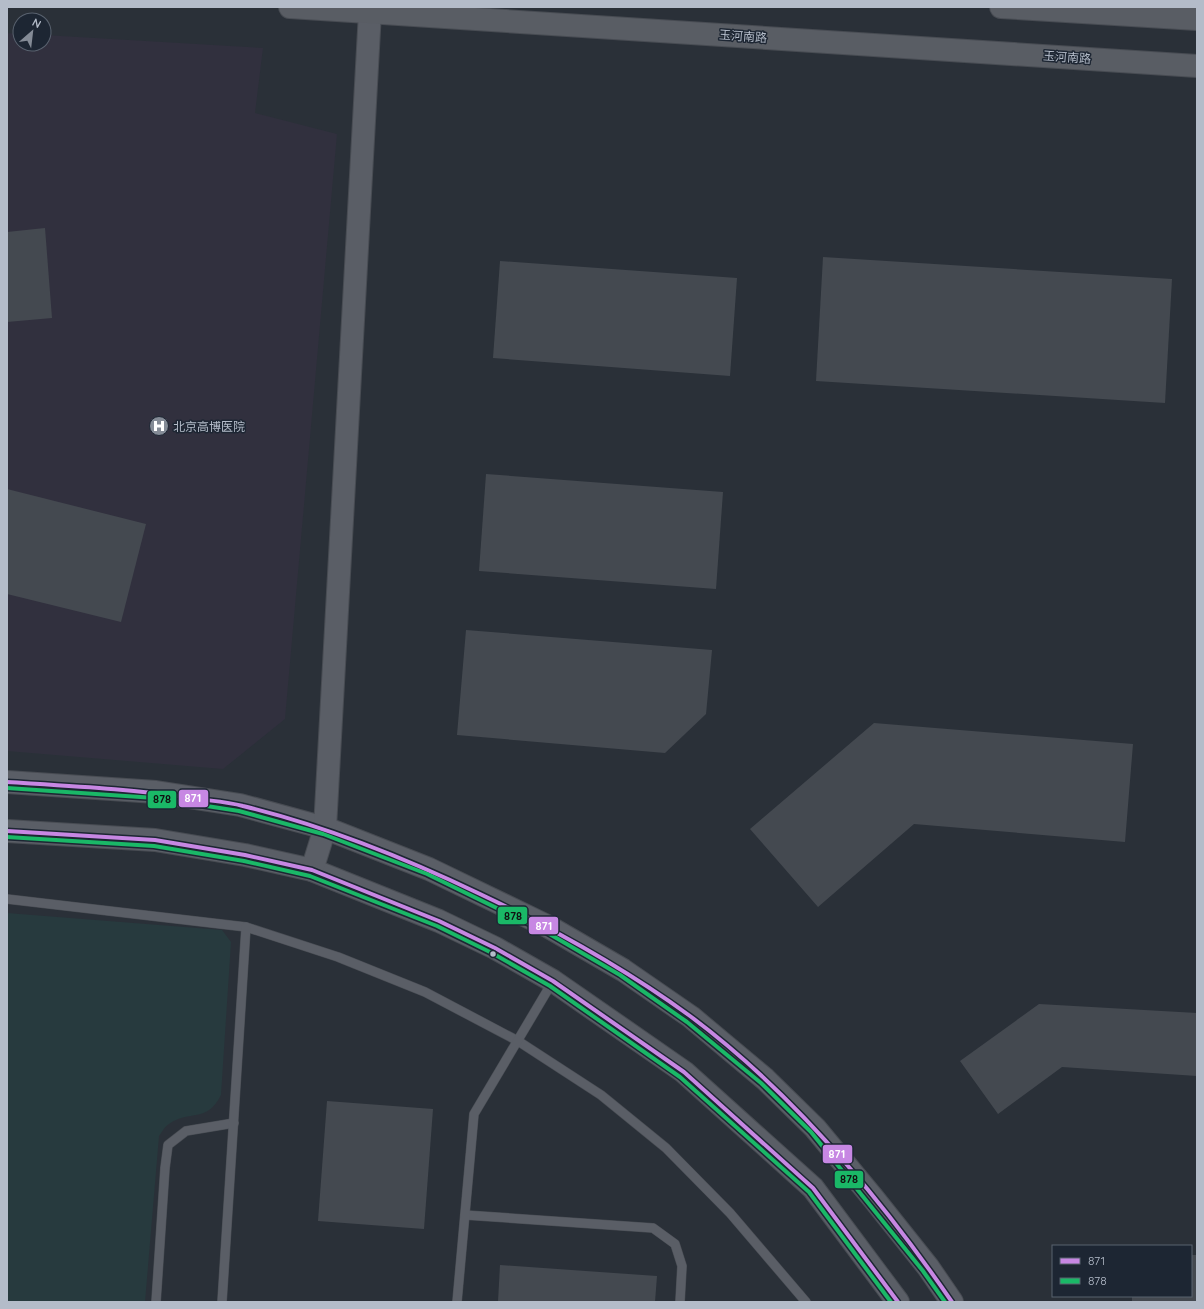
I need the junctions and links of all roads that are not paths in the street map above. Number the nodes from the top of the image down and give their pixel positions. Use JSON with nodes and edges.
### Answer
{"nodes":[{"id":1,"x":290,"y":7,"type":"edge"},
{"id":2,"x":1001,"y":7,"type":"edge"},
{"id":3,"x":370,"y":12,"type":"junction"},
{"id":4,"x":1197,"y":19,"type":"edge"},
{"id":5,"x":1197,"y":66,"type":"edge"},
{"id":6,"x":7,"y":782,"type":"edge"},
{"id":7,"x":325,"y":828,"type":"junction"},
{"id":8,"x":7,"y":831,"type":"edge"},
{"id":9,"x":312,"y":870,"type":"junction"},
{"id":10,"x":7,"y":899,"type":"edge"},
{"id":11,"x":246,"y":927,"type":"junction"},
{"id":12,"x":554,"y":981,"type":"junction"},
{"id":13,"x":518,"y":1041,"type":"junction"},
{"id":14,"x":234,"y":1123,"type":"junction"},
{"id":15,"x":464,"y":1215,"type":"junction"},
{"id":16,"x":156,"y":1302,"type":"edge"},
{"id":17,"x":222,"y":1302,"type":"edge"},
{"id":18,"x":457,"y":1302,"type":"edge"},
{"id":19,"x":680,"y":1302,"type":"edge"},
{"id":20,"x":806,"y":1302,"type":"edge"},
{"id":21,"x":898,"y":1302,"type":"edge"},
{"id":22,"x":952,"y":1302,"type":"edge"}],
"edges":[{"from":1,"to":3,"type":"main road","name":"玉河南路"},
{"from":2,"to":4,"type":"main road"},
{"from":3,"to":5,"type":"main road","name":"玉河南路"},
{"from":3,"to":7,"type":"street"},
{"from":6,"to":7,"type":"street"},
{"from":7,"to":9,"type":"street"},
{"from":7,"to":22,"type":"street"},
{"from":8,"to":9,"type":"street"},
{"from":9,"to":12,"type":"street"},
{"from":10,"to":11,"type":"lane"},
{"from":11,"to":13,"type":"lane"},
{"from":11,"to":14,"type":"lane"},
{"from":12,"to":13,"type":"lane"},
{"from":12,"to":21,"type":"street"},
{"from":13,"to":15,"type":"lane"},
{"from":13,"to":20,"type":"lane"},
{"from":14,"to":16,"type":"lane"},
{"from":14,"to":17,"type":"lane"},
{"from":15,"to":18,"type":"lane"},
{"from":15,"to":19,"type":"lane"}]}
